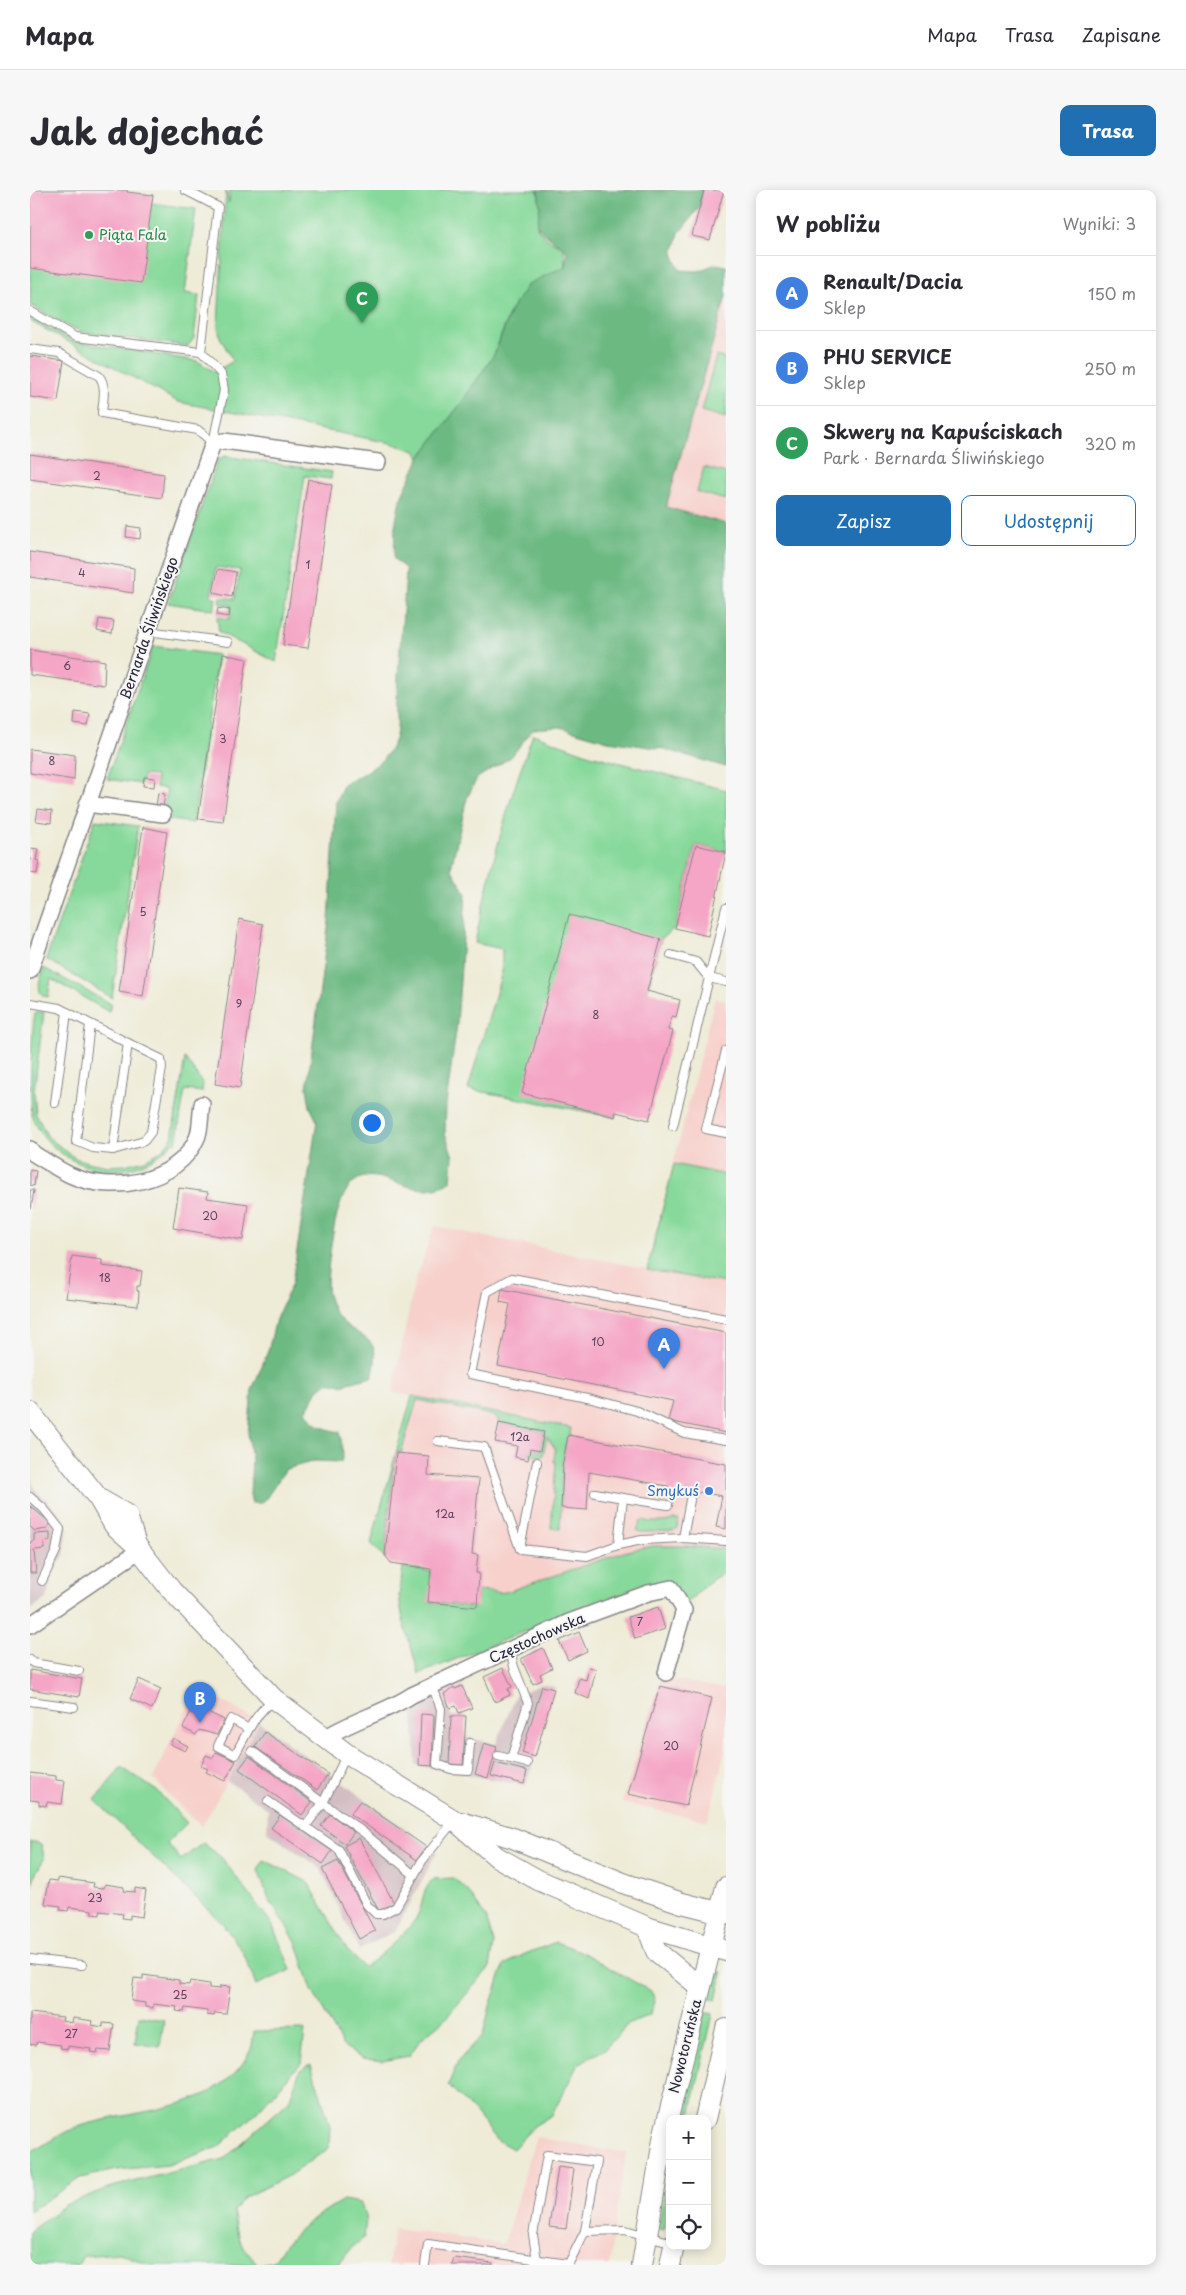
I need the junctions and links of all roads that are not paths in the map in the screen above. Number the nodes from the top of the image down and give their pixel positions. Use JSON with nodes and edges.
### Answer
{"nodes":[{"id":1,"x":185,"y":190,"type":"edge"},
{"id":2,"x":30,"y":311,"type":"edge"},
{"id":3,"x":30,"y":349,"type":"edge"},
{"id":4,"x":201,"y":352,"type":"junction"},
{"id":5,"x":213,"y":443,"type":"junction"},
{"id":6,"x":378,"y":462,"type":"dead end"},
{"id":7,"x":148,"y":631,"type":"junction"},
{"id":8,"x":228,"y":642,"type":"dead end"},
{"id":9,"x":87,"y":804,"type":"junction"},
{"id":10,"x":163,"y":814,"type":"dead end"},
{"id":11,"x":726,"y":908,"type":"edge"},
{"id":12,"x":670,"y":955,"type":"dead end"},
{"id":13,"x":30,"y":971,"type":"edge"},
{"id":14,"x":709,"y":978,"type":"junction"},
{"id":15,"x":726,"y":982,"type":"edge"},
{"id":16,"x":30,"y":1003,"type":"edge"},
{"id":17,"x":67,"y":1012,"type":"junction"},
{"id":18,"x":90,"y":1024,"type":"junction"},
{"id":19,"x":128,"y":1043,"type":"junction"},
{"id":20,"x":726,"y":1050,"type":"edge"},
{"id":21,"x":55,"y":1103,"type":"dead end"},
{"id":22,"x":202,"y":1104,"type":"dead end"},
{"id":23,"x":673,"y":1126,"type":"dead end"},
{"id":24,"x":726,"y":1133,"type":"edge"},
{"id":25,"x":30,"y":1148,"type":"edge"},
{"id":26,"x":113,"y":1150,"type":"junction"},
{"id":27,"x":726,"y":1319,"type":"edge"},
{"id":28,"x":30,"y":1412,"type":"edge"},
{"id":29,"x":726,"y":1440,"type":"edge"},
{"id":30,"x":438,"y":1441,"type":"dead end"},
{"id":31,"x":537,"y":1462,"type":"dead end"},
{"id":32,"x":595,"y":1493,"type":"dead end"},
{"id":33,"x":30,"y":1498,"type":"edge"},
{"id":34,"x":623,"y":1498,"type":"junction"},
{"id":35,"x":690,"y":1500,"type":"dead end"},
{"id":36,"x":668,"y":1505,"type":"dead end"},
{"id":37,"x":683,"y":1538,"type":"junction"},
{"id":38,"x":726,"y":1542,"type":"edge"},
{"id":39,"x":618,"y":1545,"type":"junction"},
{"id":40,"x":138,"y":1548,"type":"junction"},
{"id":41,"x":520,"y":1549,"type":"junction"},
{"id":42,"x":42,"y":1581,"type":"dead end"},
{"id":43,"x":30,"y":1625,"type":"edge"},
{"id":44,"x":510,"y":1650,"type":"junction"},
{"id":45,"x":30,"y":1660,"type":"edge"},
{"id":46,"x":79,"y":1671,"type":"dead end"},
{"id":47,"x":666,"y":1673,"type":"dead end"},
{"id":48,"x":432,"y":1685,"type":"junction"},
{"id":49,"x":274,"y":1699,"type":"junction"},
{"id":50,"x":30,"y":1701,"type":"edge"},
{"id":51,"x":74,"y":1707,"type":"dead end"},
{"id":52,"x":249,"y":1728,"type":"junction"},
{"id":53,"x":325,"y":1738,"type":"junction"},
{"id":54,"x":470,"y":1743,"type":"dead end"},
{"id":55,"x":252,"y":1751,"type":"dead end"},
{"id":56,"x":347,"y":1754,"type":"junction"},
{"id":57,"x":498,"y":1756,"type":"dead end"},
{"id":58,"x":511,"y":1759,"type":"junction"},
{"id":59,"x":527,"y":1763,"type":"dead end"},
{"id":60,"x":268,"y":1801,"type":"dead end"},
{"id":61,"x":323,"y":1803,"type":"junction"},
{"id":62,"x":454,"y":1820,"type":"junction"},
{"id":63,"x":305,"y":1827,"type":"junction"},
{"id":64,"x":414,"y":1874,"type":"junction"},
{"id":65,"x":726,"y":1887,"type":"edge"},
{"id":66,"x":723,"y":1913,"type":"edge"},
{"id":67,"x":647,"y":1927,"type":"junction"},
{"id":68,"x":718,"y":1949,"type":"edge"},
{"id":69,"x":30,"y":1959,"type":"edge"},
{"id":70,"x":82,"y":1965,"type":"dead end"},
{"id":71,"x":700,"y":1987,"type":"junction"},
{"id":72,"x":726,"y":2028,"type":"edge"},
{"id":73,"x":705,"y":2115,"type":"edge"},
{"id":74,"x":585,"y":2231,"type":"junction"},
{"id":75,"x":647,"y":2235,"type":"junction"},
{"id":76,"x":666,"y":2241,"type":"edge"},
{"id":77,"x":673,"y":2250,"type":"edge"},
{"id":78,"x":537,"y":2260,"type":"junction"},
{"id":79,"x":425,"y":2265,"type":"edge"},
{"id":80,"x":568,"y":2265,"type":"edge"},
{"id":81,"x":642,"y":2265,"type":"edge"},
{"id":82,"x":670,"y":2265,"type":"edge"}],
"edges":[{"from":1,"to":4,"type":"lane"},
{"from":2,"to":4,"type":"lane"},
{"from":3,"to":5,"type":"lane"},
{"from":4,"to":5,"type":"lane"},
{"from":5,"to":6,"type":"street"},
{"from":5,"to":7,"type":"street","name":"Bernarda Śliwińskiego"},
{"from":7,"to":8,"type":"lane"},
{"from":7,"to":9,"type":"street","name":"Bernarda Śliwińskiego"},
{"from":9,"to":10,"type":"street"},
{"from":9,"to":13,"type":"street","name":"Bernarda Śliwińskiego"},
{"from":11,"to":14,"type":"lane"},
{"from":12,"to":14,"type":"lane"},
{"from":14,"to":15,"type":"lane"},
{"from":14,"to":23,"type":"lane"},
{"from":16,"to":17,"type":"lane"},
{"from":17,"to":18,"type":"lane"},
{"from":17,"to":21,"type":"lane"},
{"from":18,"to":19,"type":"lane"},
{"from":18,"to":26,"type":"lane"},
{"from":19,"to":26,"type":"lane"},
{"from":19,"to":26,"type":"lane"},
{"from":20,"to":24,"type":"lane"},
{"from":22,"to":25,"type":"street"},
{"from":27,"to":29,"type":"lane"},
{"from":28,"to":40,"type":"street"},
{"from":30,"to":41,"type":"lane"},
{"from":31,"to":41,"type":"lane"},
{"from":32,"to":34,"type":"lane"},
{"from":33,"to":42,"type":"lane"},
{"from":34,"to":36,"type":"lane"},
{"from":34,"to":39,"type":"lane"},
{"from":35,"to":37,"type":"lane"},
{"from":37,"to":38,"type":"lane"},
{"from":37,"to":39,"type":"lane"},
{"from":39,"to":41,"type":"lane"},
{"from":40,"to":43,"type":"street"},
{"from":40,"to":49,"type":"street"},
{"from":44,"to":47,"type":"street","name":"Częstochowska"},
{"from":44,"to":48,"type":"street","name":"Częstochowska"},
{"from":44,"to":58,"type":"lane"},
{"from":45,"to":46,"type":"lane"},
{"from":48,"to":53,"type":"street","name":"Częstochowska"},
{"from":48,"to":54,"type":"lane"},
{"from":49,"to":52,"type":"lane"},
{"from":49,"to":53,"type":"street"},
{"from":50,"to":51,"type":"lane"},
{"from":52,"to":52,"type":"lane"},
{"from":53,"to":56,"type":"street"},
{"from":55,"to":61,"type":"lane"},
{"from":56,"to":61,"type":"lane"},
{"from":56,"to":62,"type":"street"},
{"from":57,"to":58,"type":"lane"},
{"from":58,"to":59,"type":"lane"},
{"from":60,"to":63,"type":"lane"},
{"from":61,"to":63,"type":"lane"},
{"from":61,"to":64,"type":"lane"},
{"from":62,"to":64,"type":"lane"},
{"from":62,"to":66,"type":"street"},
{"from":62,"to":67,"type":"street"},
{"from":63,"to":64,"type":"lane"},
{"from":65,"to":66,"type":"street","name":"Nowotoruńska"},
{"from":66,"to":68,"type":"street","name":"Nowotoruńska"},
{"from":67,"to":68,"type":"street"},
{"from":67,"to":71,"type":"street"},
{"from":68,"to":71,"type":"street","name":"Nowotoruńska"},
{"from":69,"to":70,"type":"lane"},
{"from":71,"to":75,"type":"street","name":"Nowotoruńska"},
{"from":72,"to":73,"type":"street"},
{"from":74,"to":75,"type":"lane"},
{"from":74,"to":78,"type":"lane"},
{"from":74,"to":80,"type":"lane"},
{"from":75,"to":76,"type":"lane"},
{"from":75,"to":81,"type":"street","name":"Nowotoruńska"},
{"from":77,"to":82,"type":"street"},
{"from":78,"to":79,"type":"lane"},
{"from":78,"to":80,"type":"lane"}]}
